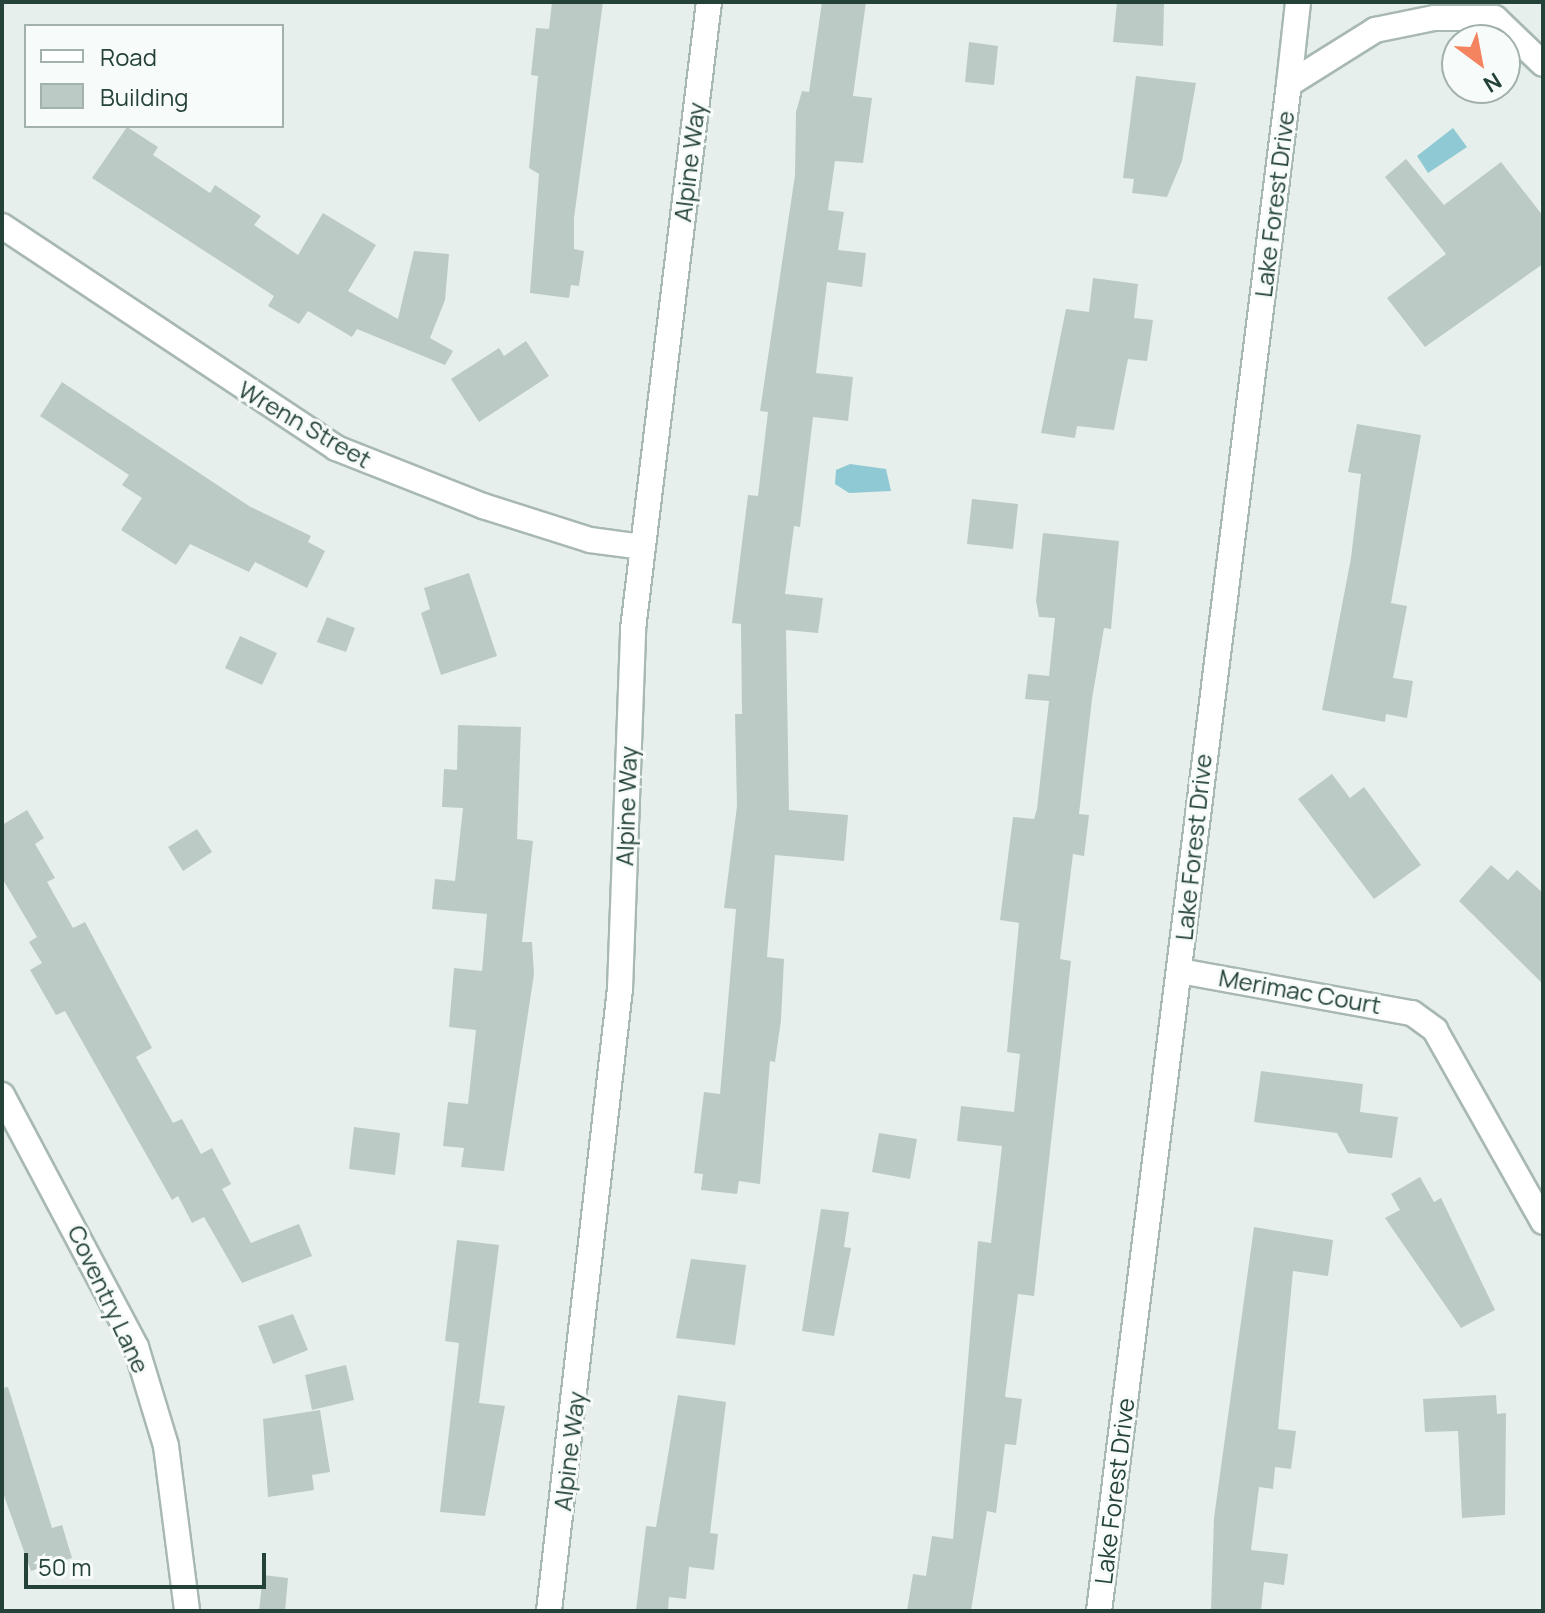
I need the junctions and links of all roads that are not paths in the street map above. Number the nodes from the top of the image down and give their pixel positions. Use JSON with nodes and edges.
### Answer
{"nodes":[{"id":1,"x":709,"y":2,"type":"edge"},
{"id":2,"x":1298,"y":2,"type":"edge"},
{"id":3,"x":1488,"y":10,"type":"edge"},
{"id":4,"x":1543,"y":64,"type":"edge"},
{"id":5,"x":1289,"y":84,"type":"junction"},
{"id":6,"x":2,"y":226,"type":"edge"},
{"id":7,"x":642,"y":547,"type":"junction"},
{"id":8,"x":1180,"y":971,"type":"junction"},
{"id":9,"x":2,"y":1095,"type":"edge"},
{"id":10,"x":1543,"y":1222,"type":"edge"},
{"id":11,"x":187,"y":1611,"type":"edge"},
{"id":12,"x":549,"y":1611,"type":"edge"},
{"id":13,"x":1099,"y":1611,"type":"edge"}],
"edges":[{"from":1,"to":7,"type":"street","name":"Alpine Way"},
{"from":2,"to":5,"type":"street","name":"Lake Forest Drive"},
{"from":3,"to":4,"type":"street","name":"Lake Forest Drive"},
{"from":3,"to":5,"type":"street","name":"Lake Forest Drive"},
{"from":5,"to":8,"type":"street","name":"Lake Forest Drive"},
{"from":6,"to":7,"type":"street","name":"Wrenn Street"},
{"from":7,"to":12,"type":"street","name":"Alpine Way"},
{"from":8,"to":10,"type":"street","name":"Merimac Court"},
{"from":8,"to":13,"type":"street","name":"Lake Forest Drive"},
{"from":9,"to":11,"type":"street","name":"Coventry Lane"}]}
